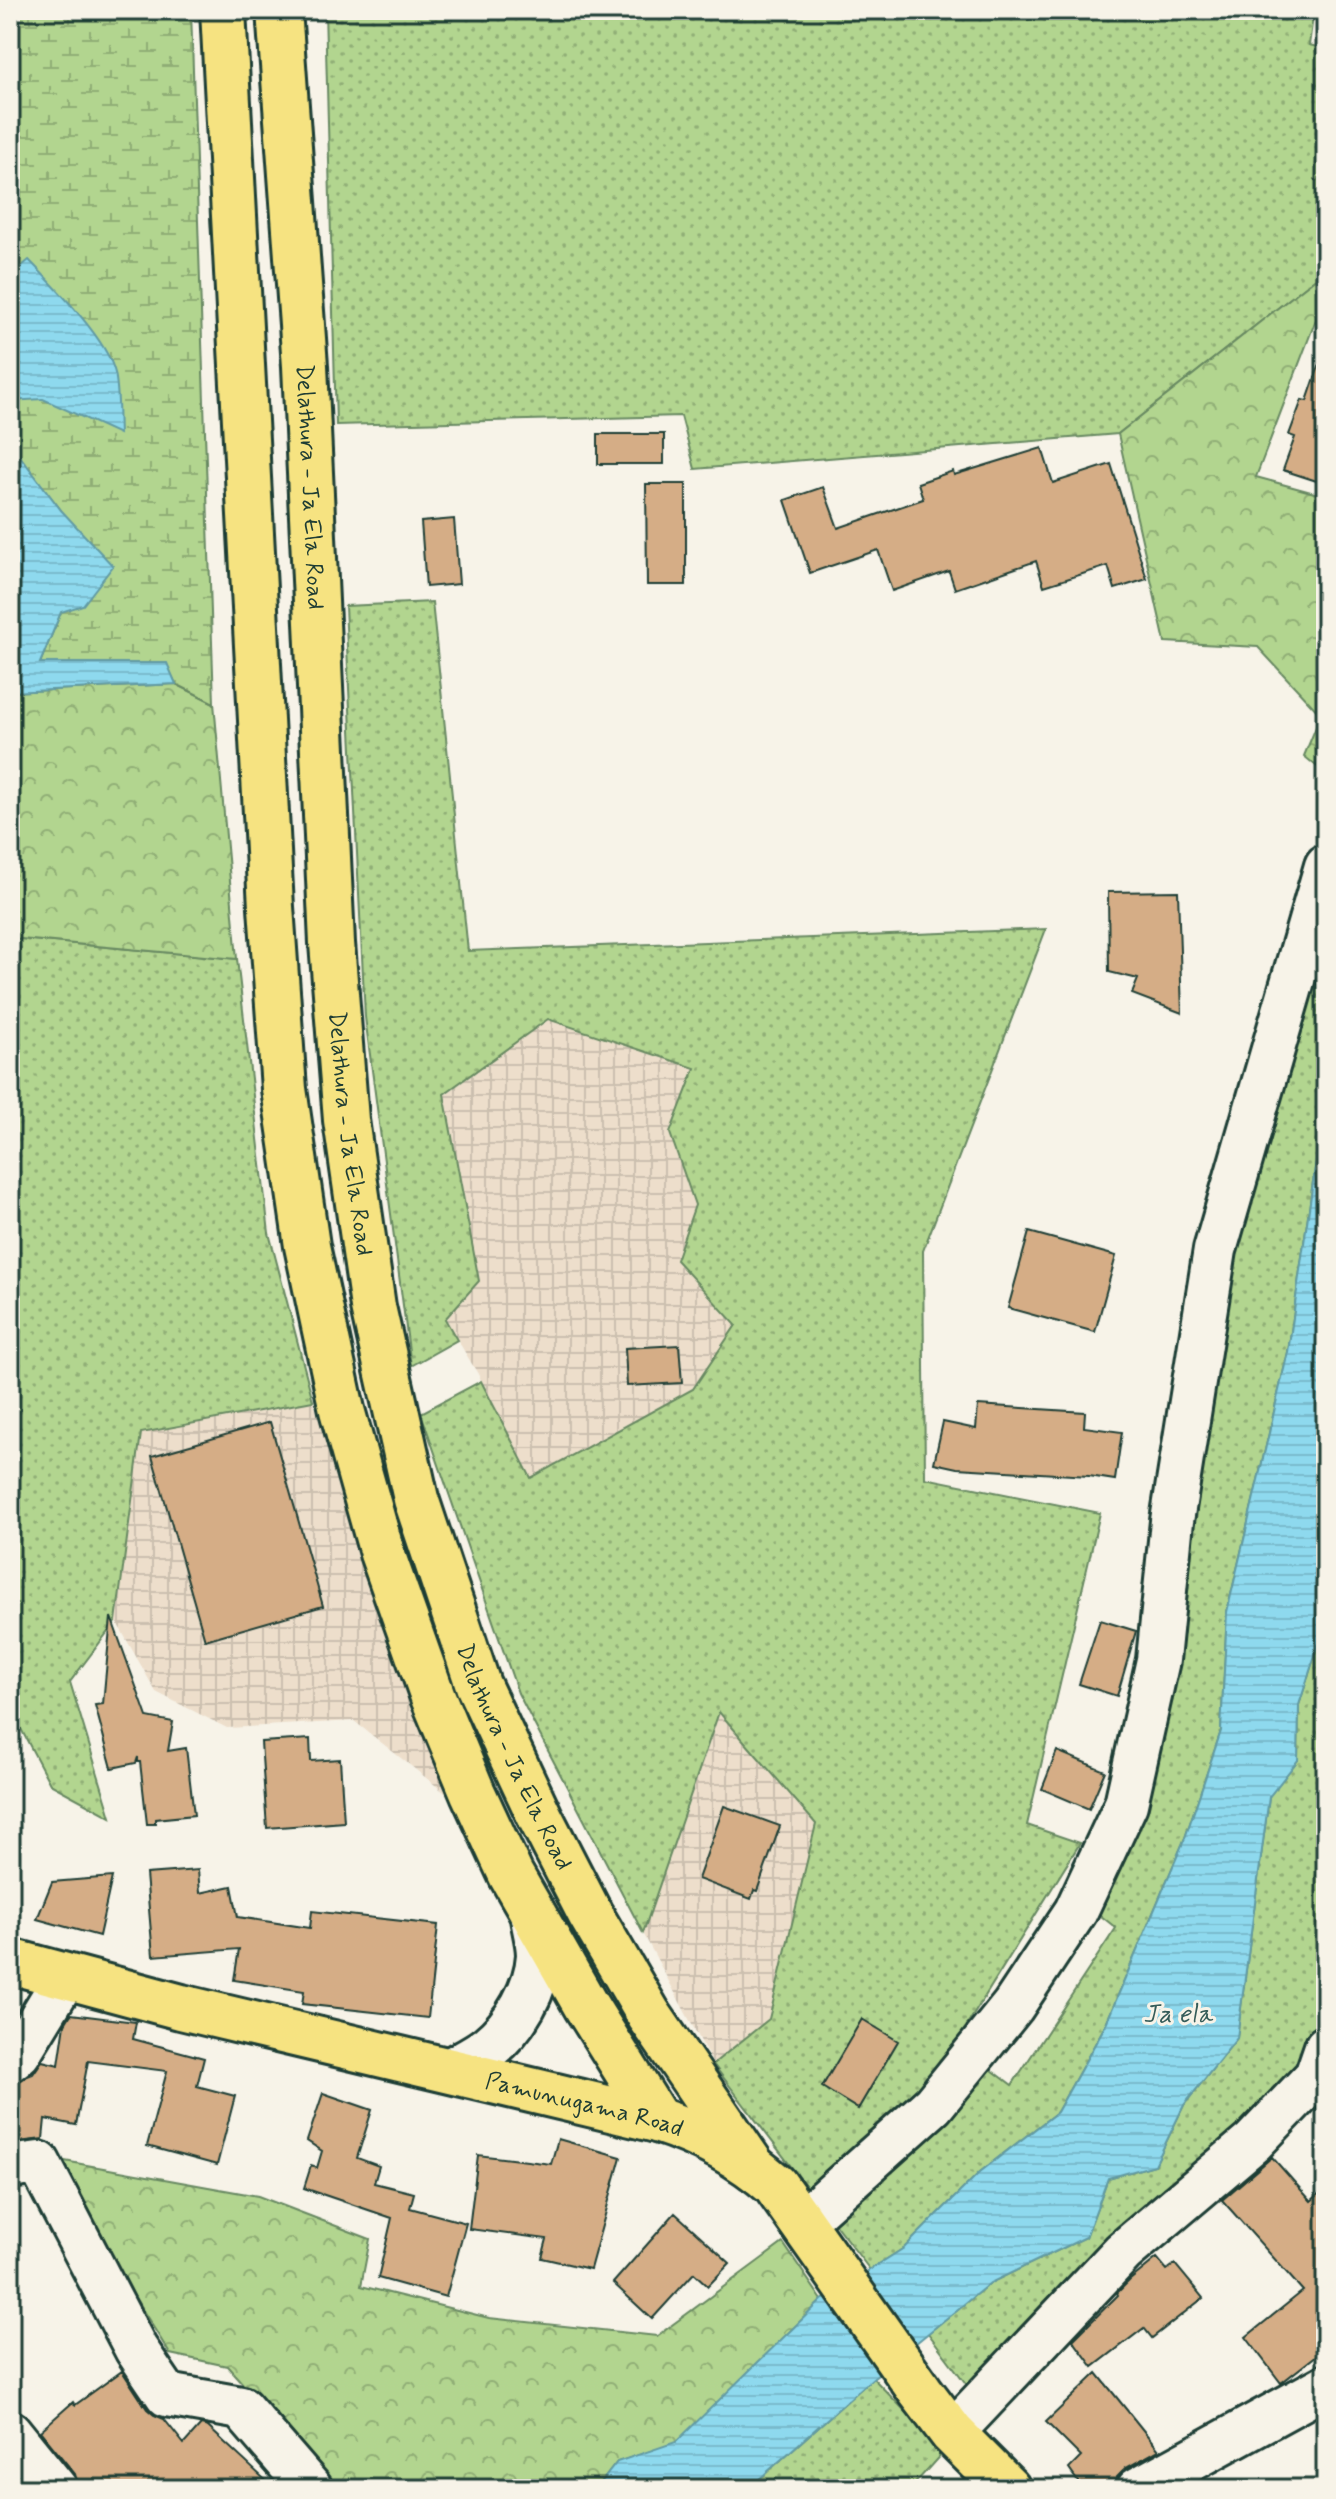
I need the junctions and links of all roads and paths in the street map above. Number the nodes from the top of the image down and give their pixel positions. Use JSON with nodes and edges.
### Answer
{"nodes":[{"id":1,"x":223,"y":10,"type":"edge"},
{"id":2,"x":279,"y":10,"type":"edge"},
{"id":3,"x":1326,"y":866,"type":"edge"},
{"id":4,"x":532,"y":1912,"type":"junction"},
{"id":5,"x":10,"y":1961,"type":"edge"},
{"id":6,"x":66,"y":1976,"type":"junction"},
{"id":7,"x":1326,"y":2047,"type":"edge"},
{"id":8,"x":10,"y":2060,"type":"edge"},
{"id":9,"x":451,"y":2070,"type":"junction"},
{"id":10,"x":657,"y":2120,"type":"junction"},
{"id":11,"x":10,"y":2167,"type":"edge"},
{"id":12,"x":753,"y":2167,"type":"junction"},
{"id":13,"x":802,"y":2222,"type":"junction"},
{"id":14,"x":1326,"y":2386,"type":"edge"},
{"id":15,"x":10,"y":2432,"type":"edge"},
{"id":16,"x":952,"y":2433,"type":"junction"},
{"id":17,"x":1002,"y":2487,"type":"edge"},
{"id":18,"x":56,"y":2489,"type":"edge"},
{"id":19,"x":311,"y":2489,"type":"edge"},
{"id":20,"x":1138,"y":2489,"type":"edge"}],
"edges":[{"from":1,"to":4,"type":"main road","name":"Delathura - Ja Ela Road"},
{"from":2,"to":12,"type":"main road","name":"Delathura - Ja Ela Road"},
{"from":3,"to":13,"type":"street"},
{"from":4,"to":9,"type":"main road"},
{"from":4,"to":10,"type":"main road","name":"Delathura - Ja Ela Road"},
{"from":5,"to":6,"type":"main road","name":"Pamunugama Road"},
{"from":6,"to":8,"type":"street"},
{"from":6,"to":9,"type":"main road","name":"Pamunugama Road"},
{"from":7,"to":16,"type":"street"},
{"from":9,"to":10,"type":"main road","name":"Pamunugama Road"},
{"from":10,"to":12,"type":"main road","name":"Pamunugama Road"},
{"from":11,"to":19,"type":"street"},
{"from":12,"to":13,"type":"main road","name":"Pamunugama Road"},
{"from":13,"to":16,"type":"main road","name":"Pamunugama Road"},
{"from":14,"to":20,"type":"street"},
{"from":15,"to":18,"type":"street"},
{"from":16,"to":17,"type":"main road","name":"Pamunugama Road"}]}
